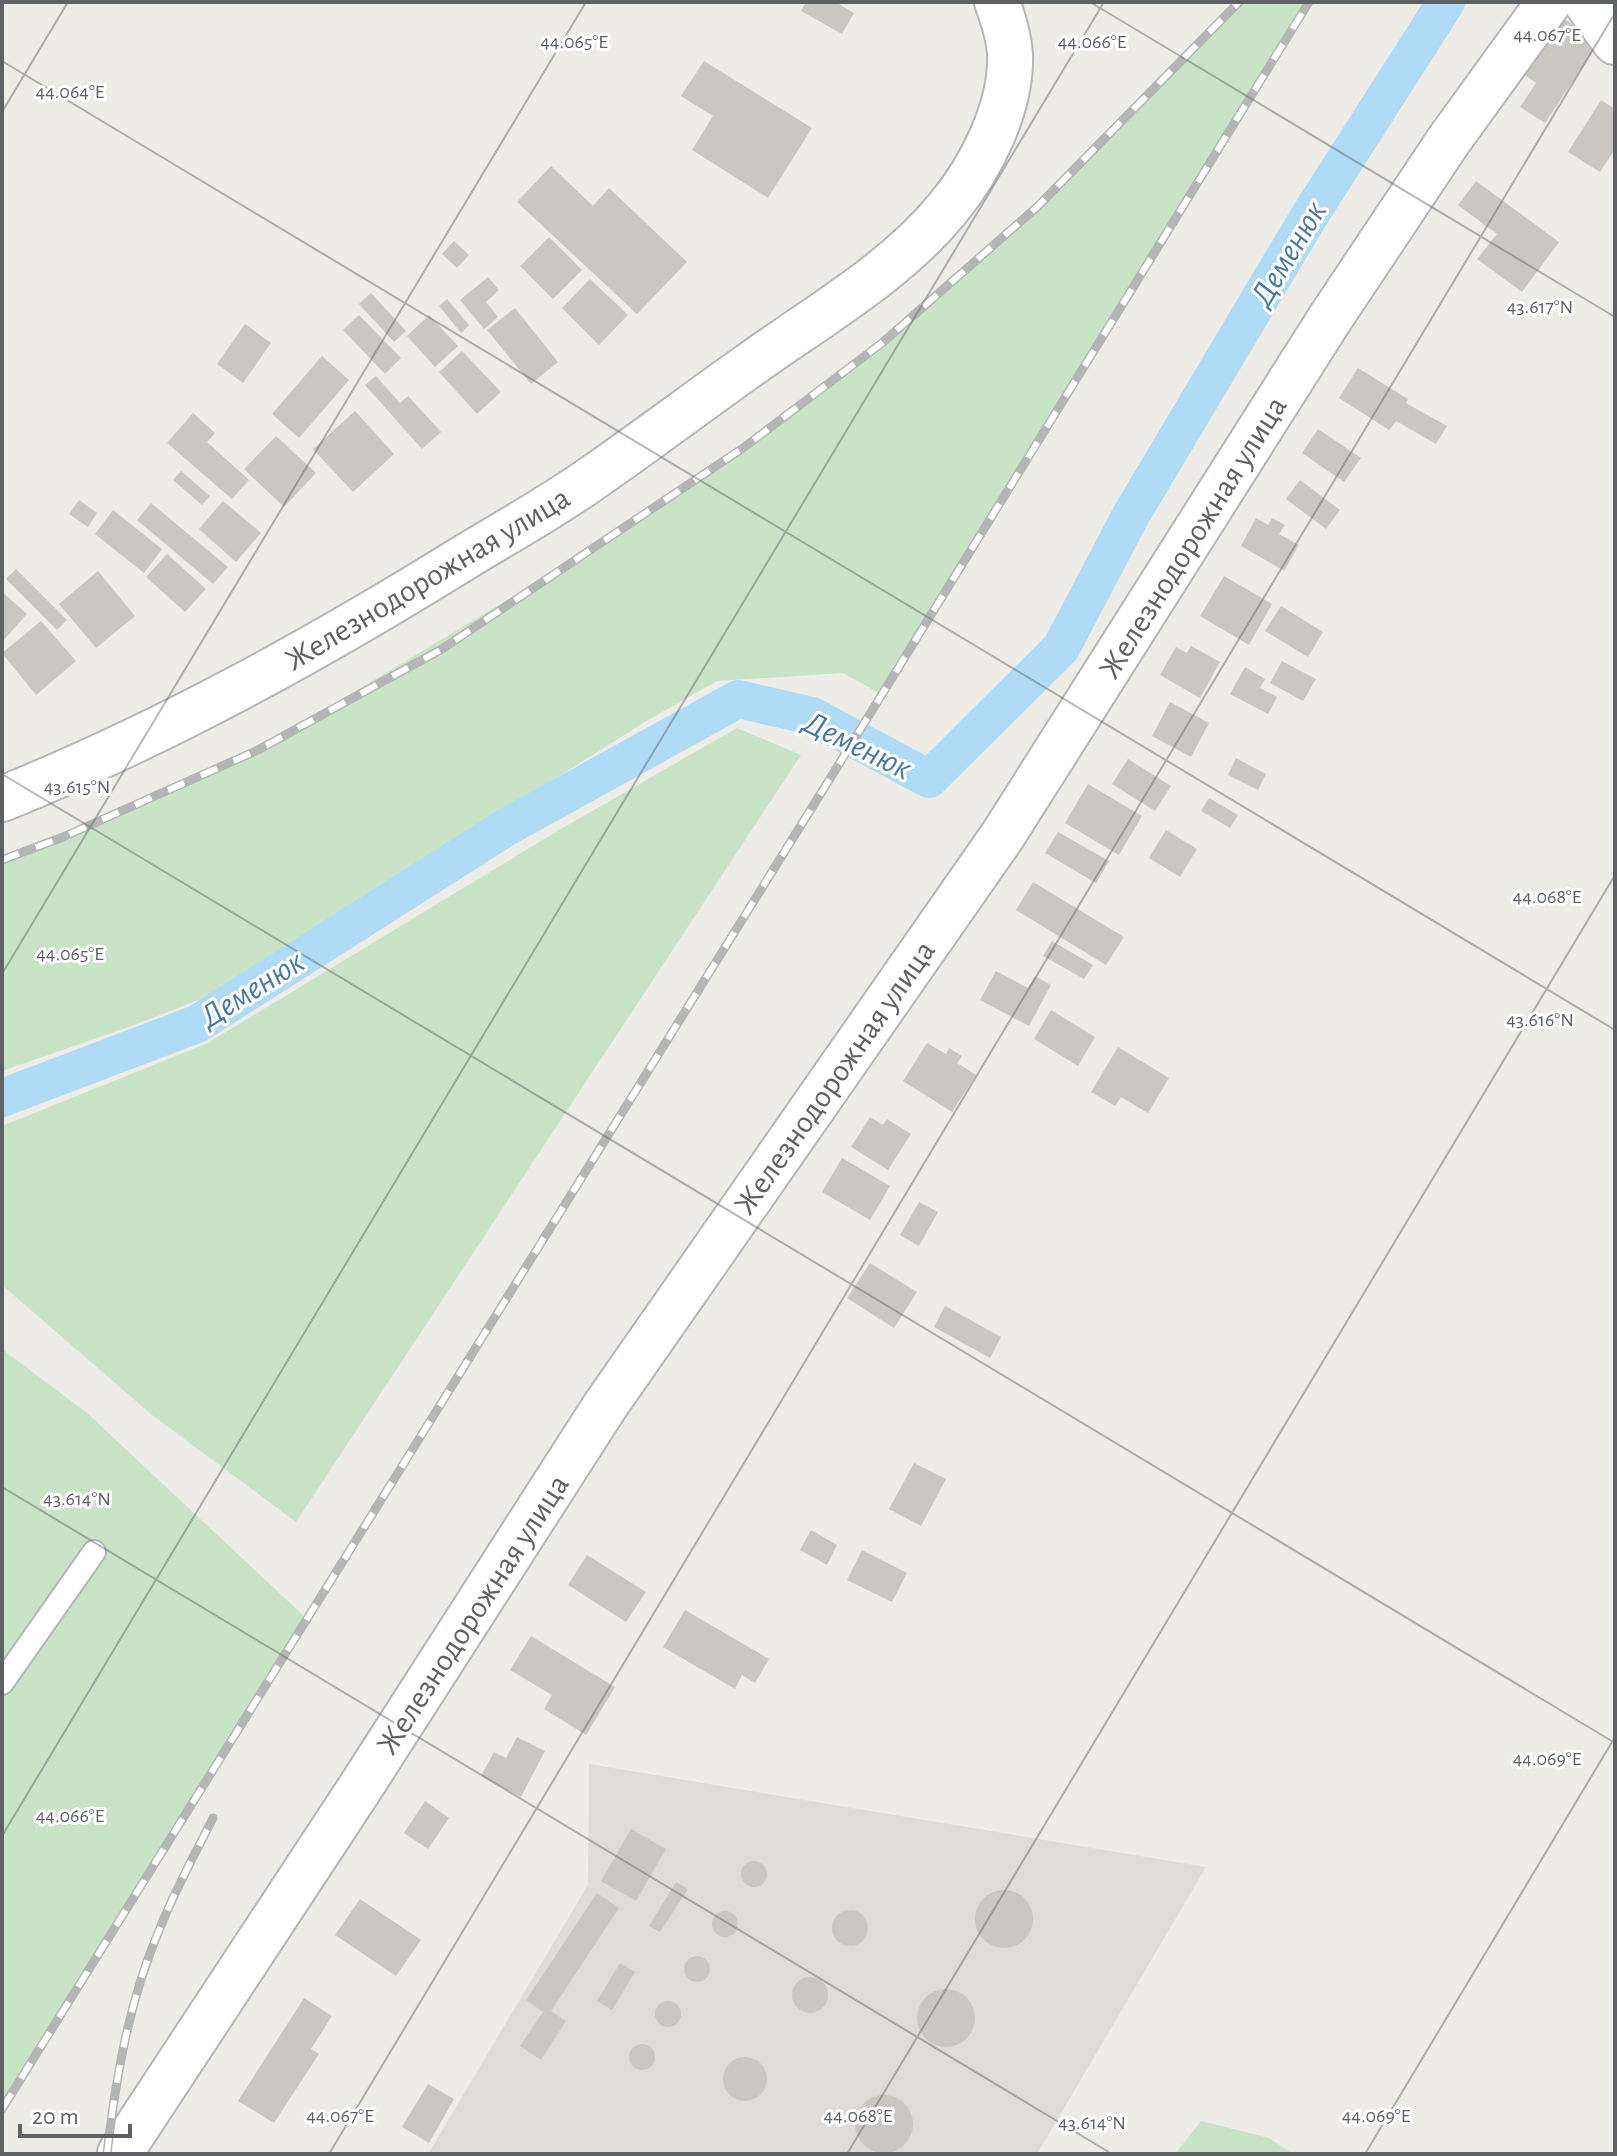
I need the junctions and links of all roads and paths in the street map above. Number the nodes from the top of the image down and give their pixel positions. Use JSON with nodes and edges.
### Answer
{"nodes":[{"id":1,"x":997,"y":2,"type":"edge"},
{"id":2,"x":1549,"y":2,"type":"edge"},
{"id":3,"x":1586,"y":2,"type":"edge"},
{"id":4,"x":1615,"y":42,"type":"edge"},
{"id":5,"x":2,"y":799,"type":"edge"},
{"id":6,"x":94,"y":1552,"type":"dead end"},
{"id":7,"x":2,"y":1683,"type":"edge"},
{"id":8,"x":120,"y":2153,"type":"edge"}],
"edges":[{"from":1,"to":5,"type":"street","name":"Железнодорожная улица"},
{"from":2,"to":8,"type":"street","name":"Железнодорожная улица"},
{"from":3,"to":4,"type":"street"},
{"from":6,"to":7,"type":"lane"}]}
